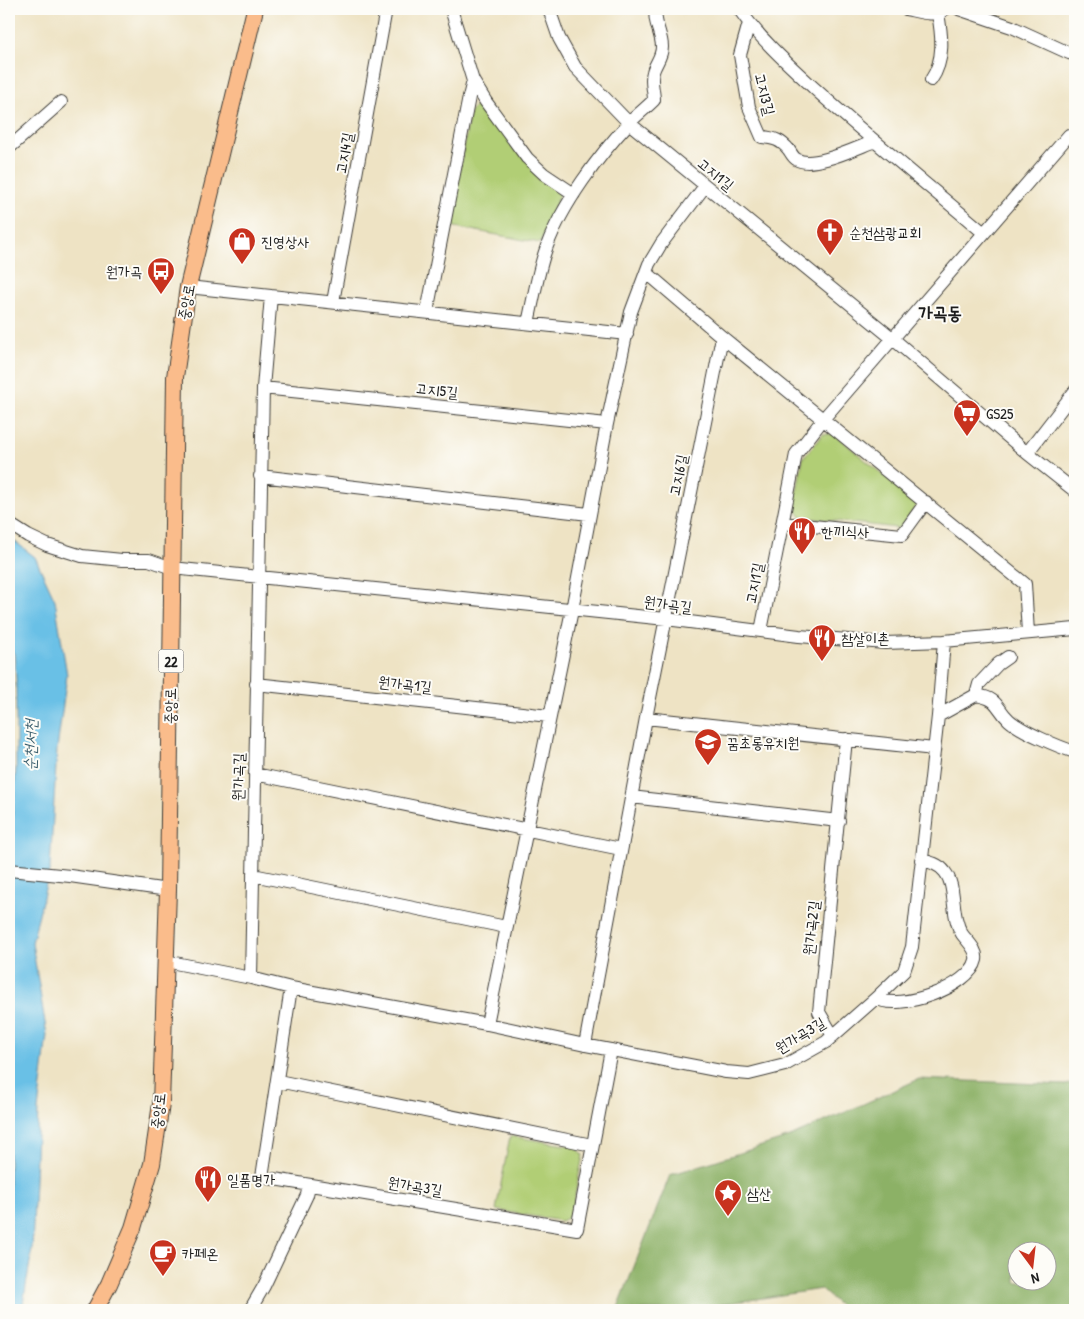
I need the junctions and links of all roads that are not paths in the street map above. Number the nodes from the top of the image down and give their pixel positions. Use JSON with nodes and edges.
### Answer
{"nodes":[{"id":1,"x":255,"y":9,"type":"edge"},
{"id":2,"x":386,"y":9,"type":"edge"},
{"id":3,"x":451,"y":9,"type":"edge"},
{"id":4,"x":550,"y":9,"type":"edge"},
{"id":5,"x":656,"y":9,"type":"edge"},
{"id":6,"x":738,"y":9,"type":"edge"},
{"id":7,"x":906,"y":9,"type":"edge"},
{"id":8,"x":959,"y":9,"type":"edge"},
{"id":9,"x":942,"y":11,"type":"edge"},
{"id":10,"x":748,"y":22,"type":"junction"},
{"id":11,"x":1075,"y":54,"type":"edge"},
{"id":12,"x":931,"y":80,"type":"dead end"},
{"id":13,"x":474,"y":81,"type":"junction"},
{"id":14,"x":61,"y":102,"type":"dead end"},
{"id":15,"x":629,"y":123,"type":"junction"},
{"id":16,"x":1072,"y":135,"type":"edge"},
{"id":17,"x":876,"y":141,"type":"junction"},
{"id":18,"x":9,"y":148,"type":"edge"},
{"id":19,"x":705,"y":186,"type":"junction"},
{"id":20,"x":574,"y":194,"type":"junction"},
{"id":21,"x":984,"y":233,"type":"junction"},
{"id":22,"x":646,"y":272,"type":"junction"},
{"id":23,"x":188,"y":287,"type":"junction"},
{"id":24,"x":271,"y":296,"type":"junction"},
{"id":25,"x":333,"y":302,"type":"junction"},
{"id":26,"x":427,"y":312,"type":"junction"},
{"id":27,"x":528,"y":323,"type":"junction"},
{"id":28,"x":627,"y":334,"type":"junction"},
{"id":29,"x":722,"y":337,"type":"junction"},
{"id":30,"x":892,"y":338,"type":"junction"},
{"id":31,"x":263,"y":388,"type":"junction"},
{"id":32,"x":1075,"y":391,"type":"edge"},
{"id":33,"x":824,"y":418,"type":"junction"},
{"id":34,"x":607,"y":424,"type":"junction"},
{"id":35,"x":1027,"y":453,"type":"junction"},
{"id":36,"x":260,"y":476,"type":"junction"},
{"id":37,"x":1075,"y":492,"type":"edge"},
{"id":38,"x":926,"y":502,"type":"junction"},
{"id":39,"x":589,"y":514,"type":"junction"},
{"id":40,"x":783,"y":523,"type":"junction"},
{"id":41,"x":9,"y":524,"type":"edge"},
{"id":42,"x":172,"y":568,"type":"junction"},
{"id":43,"x":258,"y":577,"type":"junction"},
{"id":44,"x":572,"y":610,"type":"junction"},
{"id":45,"x":666,"y":620,"type":"junction"},
{"id":46,"x":1075,"y":629,"type":"edge"},
{"id":47,"x":761,"y":631,"type":"junction"},
{"id":48,"x":1028,"y":632,"type":"junction"},
{"id":49,"x":944,"y":641,"type":"junction"},
{"id":50,"x":1008,"y":657,"type":"dead end"},
{"id":51,"x":256,"y":684,"type":"junction"},
{"id":52,"x":976,"y":695,"type":"junction"},
{"id":53,"x":550,"y":716,"type":"junction"},
{"id":54,"x":938,"y":716,"type":"junction"},
{"id":55,"x":646,"y":718,"type":"junction"},
{"id":56,"x":846,"y":739,"type":"junction"},
{"id":57,"x":934,"y":749,"type":"junction"},
{"id":58,"x":1075,"y":752,"type":"edge"},
{"id":59,"x":255,"y":774,"type":"junction"},
{"id":60,"x":631,"y":797,"type":"junction"},
{"id":61,"x":839,"y":821,"type":"junction"},
{"id":62,"x":526,"y":831,"type":"junction"},
{"id":63,"x":621,"y":849,"type":"junction"},
{"id":64,"x":921,"y":860,"type":"junction"},
{"id":65,"x":9,"y":870,"type":"edge"},
{"id":66,"x":253,"y":875,"type":"junction"},
{"id":67,"x":168,"y":890,"type":"junction"},
{"id":68,"x":506,"y":927,"type":"junction"},
{"id":69,"x":165,"y":961,"type":"junction"},
{"id":70,"x":251,"y":978,"type":"junction"},
{"id":71,"x":291,"y":988,"type":"junction"},
{"id":72,"x":876,"y":998,"type":"junction"},
{"id":73,"x":487,"y":1024,"type":"junction"},
{"id":74,"x":833,"y":1036,"type":"junction"},
{"id":75,"x":586,"y":1045,"type":"junction"},
{"id":76,"x":611,"y":1050,"type":"junction"},
{"id":77,"x":278,"y":1080,"type":"junction"},
{"id":78,"x":592,"y":1145,"type":"junction"},
{"id":79,"x":309,"y":1185,"type":"junction"},
{"id":80,"x":95,"y":1310,"type":"edge"},
{"id":81,"x":250,"y":1310,"type":"edge"}],
"edges":[{"from":1,"to":23,"type":"main road","name":"중앙로","number":"22"},
{"from":2,"to":25,"type":"street","name":"고지4길"},
{"from":3,"to":13,"type":"street"},
{"from":4,"to":15,"type":"street","name":"고지1길"},
{"from":5,"to":15,"type":"street"},
{"from":6,"to":10,"type":"street","name":"고지3길"},
{"from":7,"to":9,"type":"street"},
{"from":8,"to":11,"type":"street"},
{"from":9,"to":12,"type":"street"},
{"from":10,"to":17,"type":"street","name":"고지3길"},
{"from":10,"to":17,"type":"street","name":"고지3길"},
{"from":13,"to":20,"type":"street"},
{"from":13,"to":26,"type":"street"},
{"from":14,"to":18,"type":"street"},
{"from":15,"to":19,"type":"street","name":"고지1길"},
{"from":15,"to":20,"type":"street"},
{"from":16,"to":21,"type":"street","name":"고지1길"},
{"from":17,"to":21,"type":"street","name":"고지3길"},
{"from":19,"to":22,"type":"street"},
{"from":19,"to":30,"type":"street","name":"고지1길"},
{"from":20,"to":27,"type":"street"},
{"from":21,"to":30,"type":"street","name":"고지1길"},
{"from":22,"to":28,"type":"street"},
{"from":22,"to":29,"type":"street"},
{"from":23,"to":24,"type":"street"},
{"from":23,"to":42,"type":"main road","name":"중앙로","number":"22"},
{"from":24,"to":25,"type":"street"},
{"from":24,"to":31,"type":"street"},
{"from":25,"to":26,"type":"street"},
{"from":26,"to":27,"type":"street"},
{"from":27,"to":28,"type":"street"},
{"from":28,"to":34,"type":"street"},
{"from":29,"to":33,"type":"street"},
{"from":29,"to":45,"type":"street","name":"고지6길"},
{"from":30,"to":33,"type":"street","name":"고지1길"},
{"from":30,"to":35,"type":"street","name":"고지1길"},
{"from":31,"to":34,"type":"street","name":"고지5길"},
{"from":31,"to":36,"type":"street"},
{"from":32,"to":35,"type":"street"},
{"from":33,"to":38,"type":"street"},
{"from":33,"to":40,"type":"street","name":"고지1길"},
{"from":34,"to":39,"type":"street"},
{"from":35,"to":37,"type":"street","name":"고지1길"},
{"from":36,"to":39,"type":"street"},
{"from":36,"to":43,"type":"street"},
{"from":38,"to":40,"type":"street"},
{"from":38,"to":48,"type":"street"},
{"from":39,"to":44,"type":"street"},
{"from":40,"to":47,"type":"street","name":"고지1길"},
{"from":41,"to":42,"type":"street","name":"원가곡길"},
{"from":42,"to":43,"type":"street","name":"원가곡길"},
{"from":42,"to":67,"type":"main road","name":"중앙로","number":"22"},
{"from":43,"to":44,"type":"street","name":"원가곡길"},
{"from":43,"to":51,"type":"street","name":"원가곡길"},
{"from":44,"to":45,"type":"street","name":"원가곡길"},
{"from":44,"to":53,"type":"street"},
{"from":45,"to":47,"type":"street","name":"원가곡길"},
{"from":45,"to":55,"type":"street"},
{"from":46,"to":48,"type":"street","name":"원가곡길"},
{"from":47,"to":49,"type":"street","name":"원가곡길"},
{"from":48,"to":49,"type":"street","name":"원가곡길"},
{"from":49,"to":54,"type":"street","name":"원가곡3길"},
{"from":50,"to":52,"type":"street"},
{"from":51,"to":53,"type":"street","name":"원가곡1길"},
{"from":51,"to":59,"type":"street","name":"원가곡길"},
{"from":52,"to":54,"type":"street"},
{"from":52,"to":58,"type":"street"},
{"from":53,"to":62,"type":"street"},
{"from":54,"to":57,"type":"street","name":"원가곡3길"},
{"from":55,"to":56,"type":"street"},
{"from":55,"to":60,"type":"street"},
{"from":56,"to":57,"type":"street"},
{"from":56,"to":61,"type":"street","name":"원가곡2길"},
{"from":57,"to":64,"type":"street","name":"원가곡3길"},
{"from":59,"to":62,"type":"street"},
{"from":59,"to":66,"type":"street","name":"원가곡길"},
{"from":60,"to":61,"type":"street"},
{"from":60,"to":63,"type":"street"},
{"from":61,"to":74,"type":"street","name":"원가곡2길"},
{"from":62,"to":63,"type":"street"},
{"from":62,"to":68,"type":"street"},
{"from":63,"to":75,"type":"street"},
{"from":64,"to":72,"type":"street","name":"원가곡3길"},
{"from":64,"to":72,"type":"street"},
{"from":65,"to":67,"type":"street"},
{"from":66,"to":68,"type":"street"},
{"from":66,"to":70,"type":"street","name":"원가곡길"},
{"from":67,"to":69,"type":"main road","name":"중앙로","number":"22"},
{"from":68,"to":73,"type":"street"},
{"from":69,"to":70,"type":"street","name":"원가곡3길"},
{"from":69,"to":80,"type":"main road","name":"중앙로","number":"22"},
{"from":70,"to":71,"type":"street","name":"원가곡3길"},
{"from":71,"to":73,"type":"street","name":"원가곡3길"},
{"from":71,"to":77,"type":"street","name":"원가곡3길"},
{"from":72,"to":74,"type":"street","name":"원가곡3길"},
{"from":73,"to":75,"type":"street","name":"원가곡3길"},
{"from":74,"to":76,"type":"street","name":"원가곡3길"},
{"from":75,"to":76,"type":"street","name":"원가곡3길"},
{"from":76,"to":78,"type":"street","name":"원가곡3길"},
{"from":77,"to":78,"type":"street"},
{"from":77,"to":79,"type":"street","name":"원가곡3길"},
{"from":78,"to":79,"type":"street","name":"원가곡3길"},
{"from":79,"to":81,"type":"street"}]}
